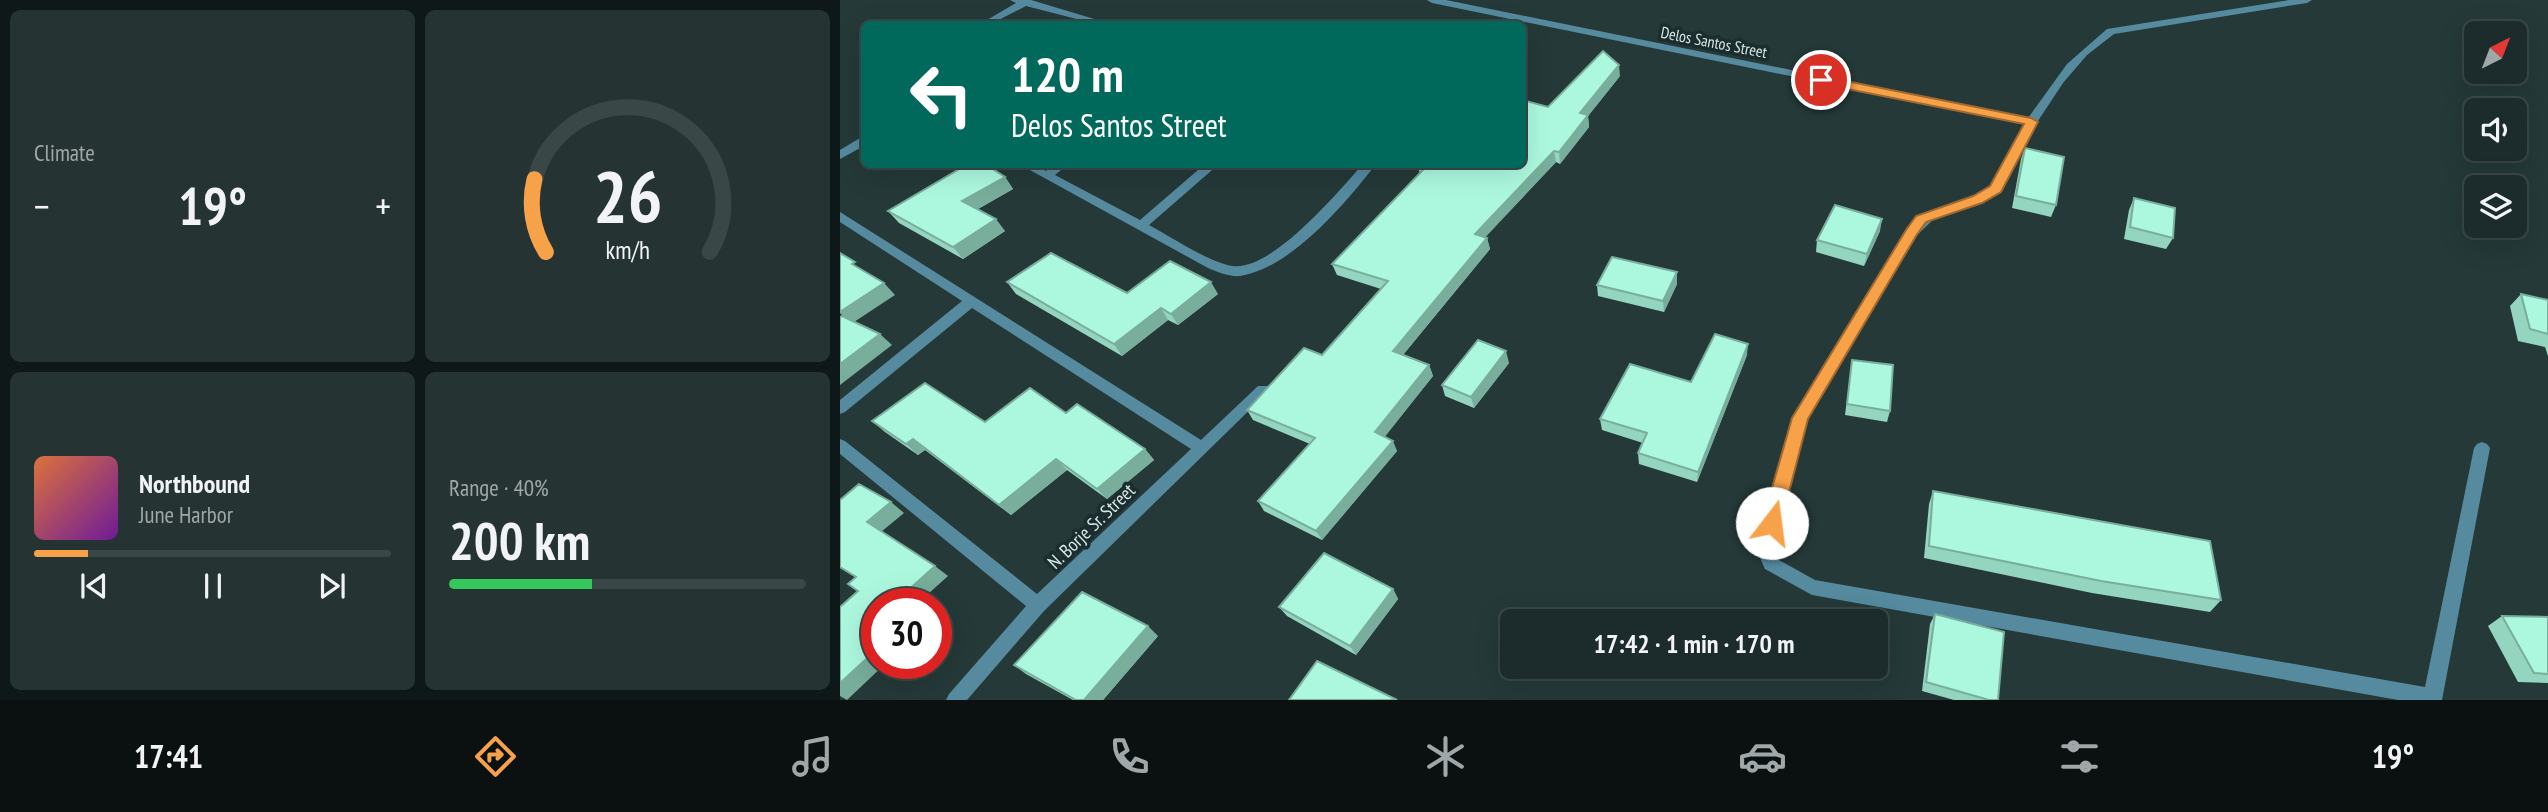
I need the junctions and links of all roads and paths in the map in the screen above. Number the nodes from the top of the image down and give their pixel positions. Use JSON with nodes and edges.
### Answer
{"nodes":[{"id":1,"x":1432,"y":0,"type":"edge"},
{"id":2,"x":2307,"y":0,"type":"edge"},
{"id":3,"x":1023,"y":1,"type":"edge"},
{"id":4,"x":990,"y":21,"type":"edge"},
{"id":5,"x":1095,"y":21,"type":"edge"},
{"id":6,"x":2031,"y":122,"type":"junction"},
{"id":7,"x":861,"y":143,"type":"edge"},
{"id":8,"x":840,"y":155,"type":"edge"},
{"id":9,"x":1032,"y":168,"type":"edge"},
{"id":10,"x":1057,"y":168,"type":"edge"},
{"id":11,"x":1208,"y":168,"type":"edge"},
{"id":12,"x":1366,"y":168,"type":"edge"},
{"id":13,"x":1047,"y":176,"type":"junction"},
{"id":14,"x":840,"y":216,"type":"edge"},
{"id":15,"x":1142,"y":225,"type":"junction"},
{"id":16,"x":971,"y":301,"type":"junction"},
{"id":17,"x":1263,"y":390,"type":"edge"},
{"id":18,"x":840,"y":408,"type":"edge"},
{"id":19,"x":840,"y":445,"type":"edge"},
{"id":20,"x":1203,"y":448,"type":"junction"},
{"id":21,"x":2482,"y":448,"type":"dead end"},
{"id":22,"x":1038,"y":605,"type":"junction"},
{"id":23,"x":2432,"y":698,"type":"edge"},
{"id":24,"x":958,"y":699,"type":"edge"}],
"edges":[{"from":1,"to":6,"type":"street","name":"Delos Santos Street"},
{"from":2,"to":6,"type":"street"},
{"from":3,"to":4,"type":"street"},
{"from":3,"to":5,"type":"street"},
{"from":6,"to":23,"type":"street"},
{"from":7,"to":8,"type":"street"},
{"from":9,"to":13,"type":"street"},
{"from":10,"to":13,"type":"street"},
{"from":11,"to":15,"type":"street"},
{"from":12,"to":15,"type":"street"},
{"from":13,"to":15,"type":"street"},
{"from":14,"to":16,"type":"street"},
{"from":16,"to":18,"type":"street"},
{"from":16,"to":20,"type":"street"},
{"from":17,"to":20,"type":"street","name":"N. Borje Sr. Street"},
{"from":19,"to":22,"type":"street"},
{"from":20,"to":22,"type":"street","name":"N. Borje Sr. Street"},
{"from":21,"to":23,"type":"street"},
{"from":22,"to":24,"type":"street","name":"N. Borje Sr. Street"}]}
